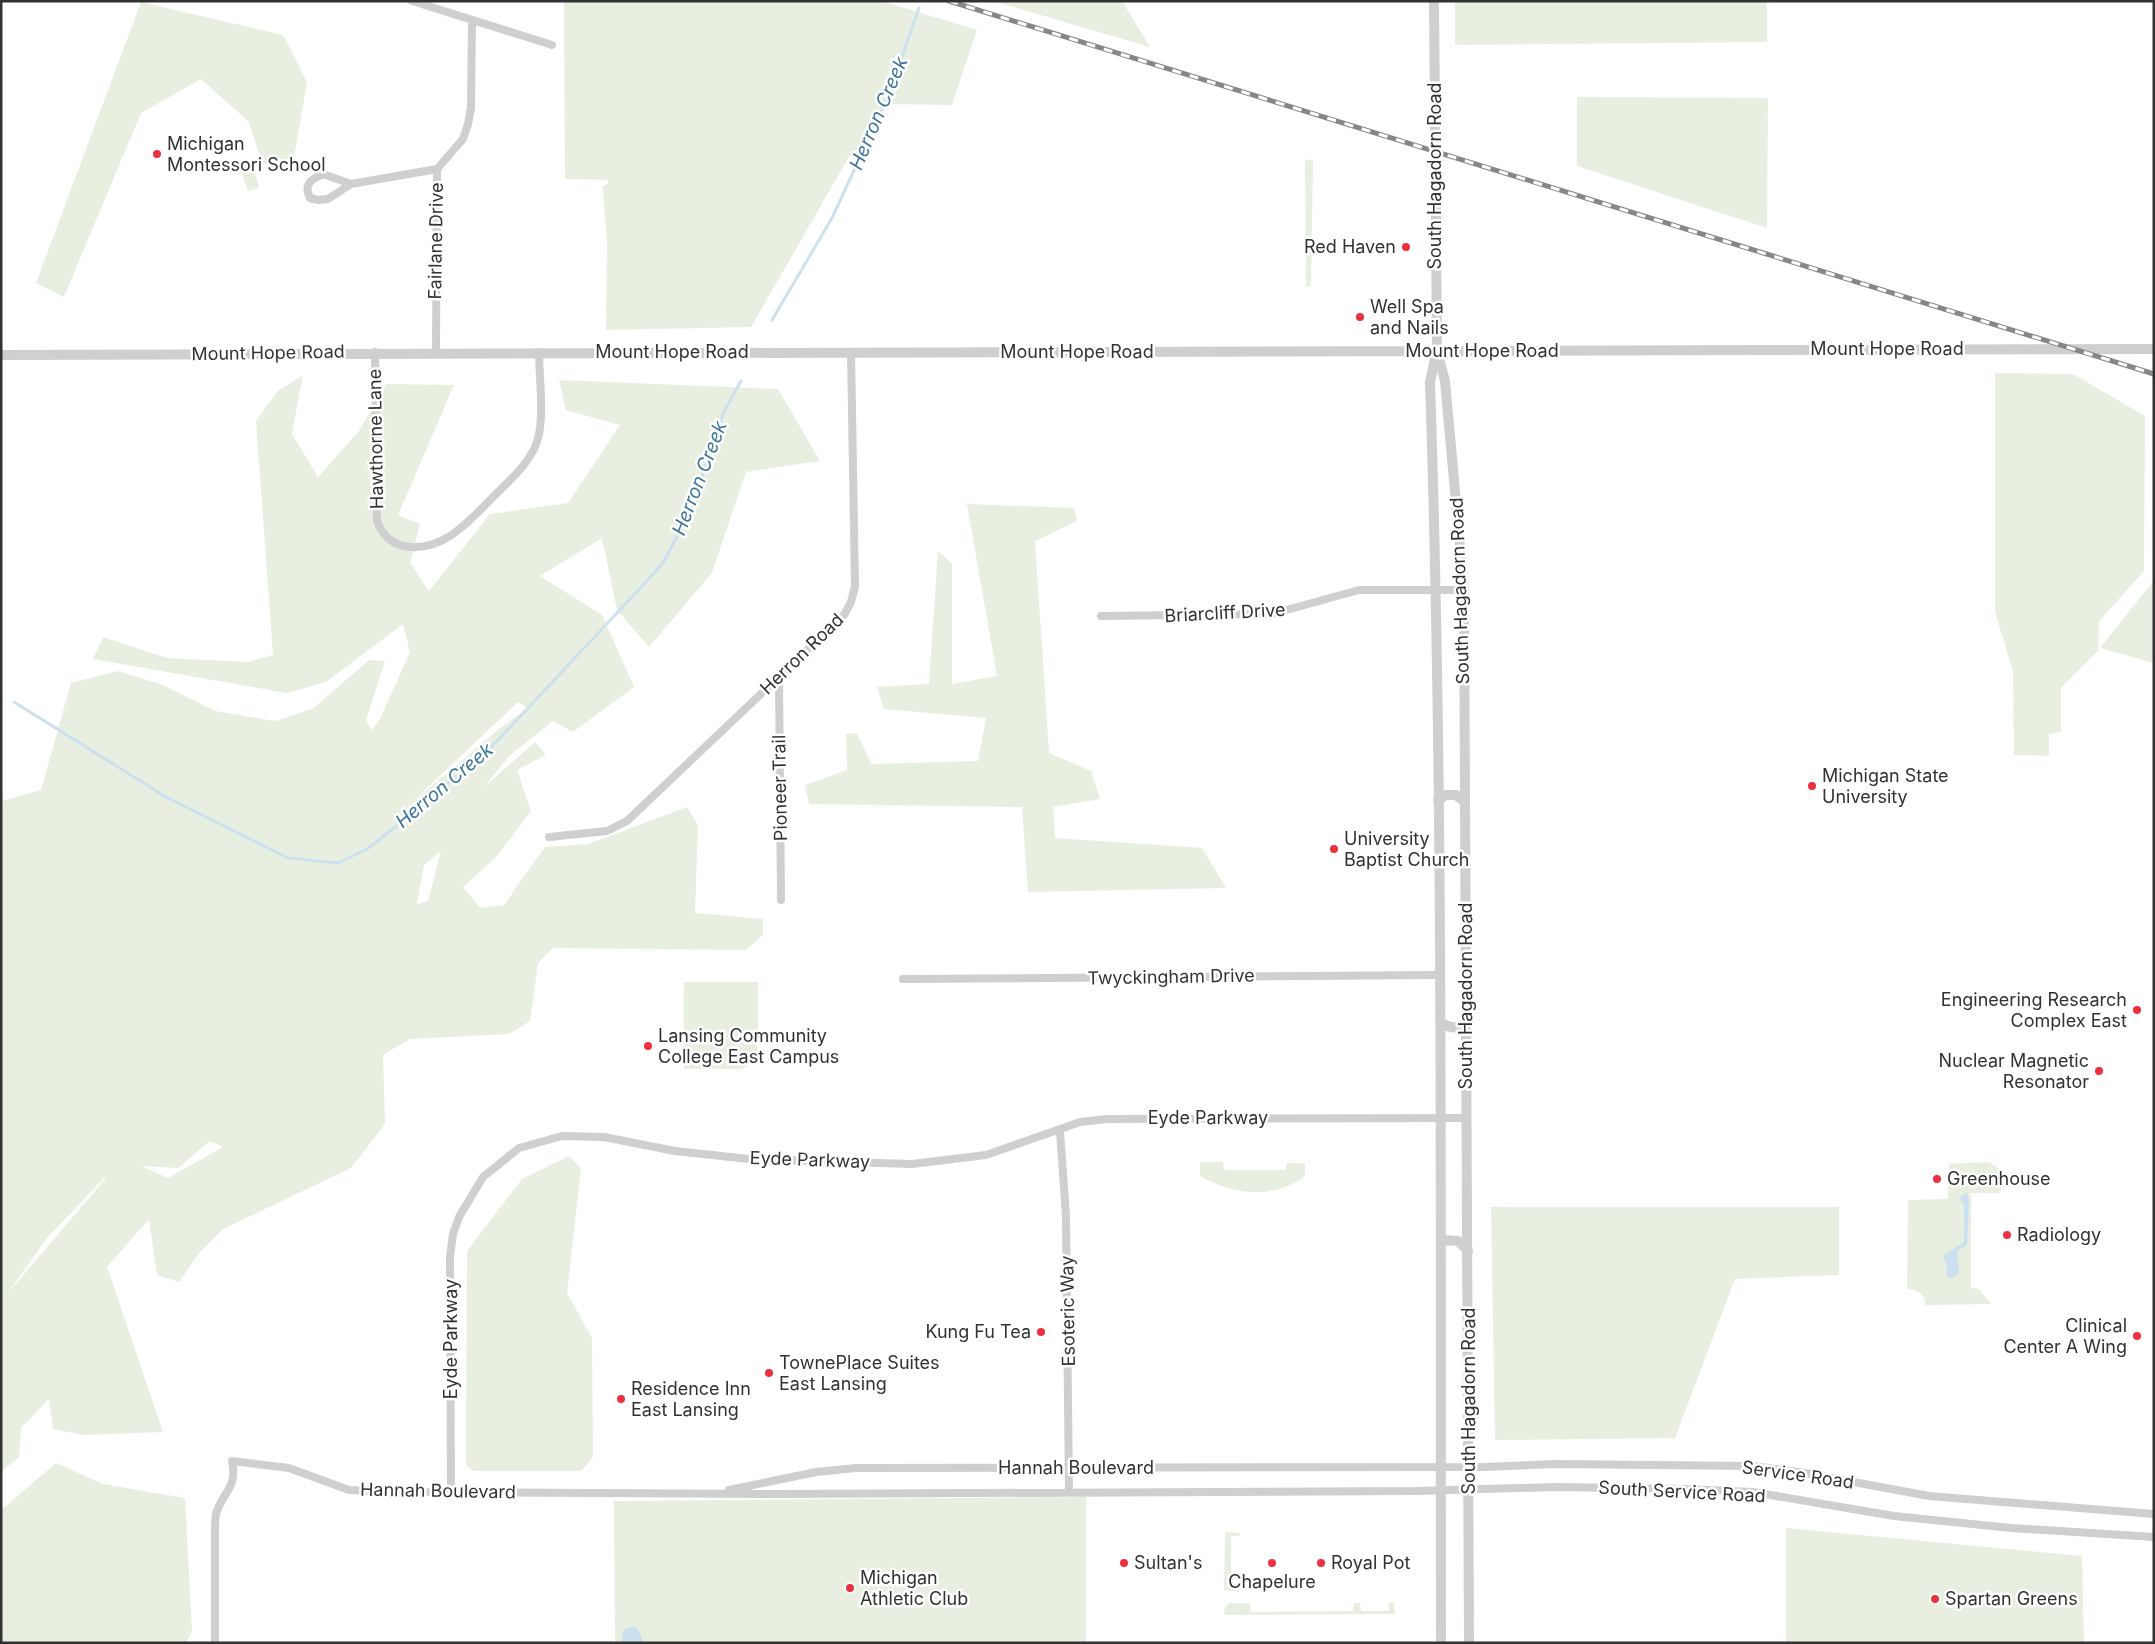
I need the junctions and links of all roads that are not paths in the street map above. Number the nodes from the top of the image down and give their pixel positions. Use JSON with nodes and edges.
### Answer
{"nodes":[{"id":1,"x":412,"y":1,"type":"edge"},
{"id":2,"x":1434,"y":1,"type":"edge"},
{"id":3,"x":472,"y":21,"type":"junction"},
{"id":4,"x":552,"y":45,"type":"dead end"},
{"id":5,"x":437,"y":169,"type":"junction"},
{"id":6,"x":351,"y":184,"type":"junction"},
{"id":7,"x":2154,"y":349,"type":"edge"},
{"id":8,"x":1437,"y":351,"type":"junction"},
{"id":9,"x":375,"y":352,"type":"junction"},
{"id":10,"x":436,"y":352,"type":"junction"},
{"id":11,"x":539,"y":352,"type":"junction"},
{"id":12,"x":851,"y":352,"type":"junction"},
{"id":13,"x":1,"y":355,"type":"edge"},
{"id":14,"x":1436,"y":589,"type":"junction"},
{"id":15,"x":1464,"y":590,"type":"junction"},
{"id":16,"x":1100,"y":616,"type":"dead end"},
{"id":17,"x":779,"y":676,"type":"junction"},
{"id":18,"x":1438,"y":800,"type":"junction"},
{"id":19,"x":1465,"y":802,"type":"junction"},
{"id":20,"x":549,"y":837,"type":"dead end"},
{"id":21,"x":781,"y":900,"type":"dead end"},
{"id":22,"x":1440,"y":975,"type":"junction"},
{"id":23,"x":903,"y":979,"type":"dead end"},
{"id":24,"x":1440,"y":1022,"type":"junction"},
{"id":25,"x":1466,"y":1022,"type":"junction"},
{"id":26,"x":1441,"y":1118,"type":"junction"},
{"id":27,"x":1467,"y":1118,"type":"junction"},
{"id":28,"x":1060,"y":1131,"type":"junction"},
{"id":29,"x":1442,"y":1240,"type":"junction"},
{"id":30,"x":1468,"y":1251,"type":"junction"},
{"id":31,"x":1469,"y":1466,"type":"junction"},
{"id":32,"x":1440,"y":1467,"type":"junction"},
{"id":33,"x":1069,"y":1469,"type":"junction"},
{"id":34,"x":1469,"y":1490,"type":"junction"},
{"id":35,"x":1440,"y":1491,"type":"junction"},
{"id":36,"x":451,"y":1492,"type":"junction"},
{"id":37,"x":715,"y":1492,"type":"junction"},
{"id":38,"x":1069,"y":1492,"type":"junction"},
{"id":39,"x":2154,"y":1514,"type":"edge"},
{"id":40,"x":2154,"y":1537,"type":"edge"},
{"id":41,"x":215,"y":1643,"type":"edge"},
{"id":42,"x":1441,"y":1643,"type":"edge"},
{"id":43,"x":1469,"y":1643,"type":"edge"}],
"edges":[{"from":1,"to":3,"type":"street"},
{"from":2,"to":8,"type":"street","name":"South Hagadorn Road"},
{"from":3,"to":4,"type":"street"},
{"from":3,"to":5,"type":"street","name":"Fairlane Drive"},
{"from":5,"to":6,"type":"street"},
{"from":5,"to":10,"type":"street","name":"Fairlane Drive"},
{"from":6,"to":6,"type":"street"},
{"from":7,"to":8,"type":"street","name":"Mount Hope Road"},
{"from":8,"to":12,"type":"street","name":"Mount Hope Road"},
{"from":8,"to":14,"type":"street","name":"South Hagadorn Road"},
{"from":8,"to":15,"type":"street","name":"South Hagadorn Road"},
{"from":9,"to":10,"type":"street","name":"Mount Hope Road"},
{"from":9,"to":11,"type":"street","name":"Hawthorne Lane"},
{"from":9,"to":13,"type":"street","name":"Mount Hope Road"},
{"from":10,"to":11,"type":"street","name":"Mount Hope Road"},
{"from":11,"to":12,"type":"street","name":"Mount Hope Road"},
{"from":12,"to":17,"type":"street","name":"Herron Road"},
{"from":14,"to":15,"type":"street","name":"Briarcliff Drive"},
{"from":14,"to":16,"type":"street","name":"Briarcliff Drive"},
{"from":14,"to":18,"type":"street","name":"South Hagadorn Road"},
{"from":15,"to":19,"type":"street","name":"South Hagadorn Road"},
{"from":17,"to":20,"type":"street","name":"Herron Road"},
{"from":17,"to":21,"type":"street","name":"Pioneer Trail"},
{"from":18,"to":19,"type":"street"},
{"from":18,"to":22,"type":"street","name":"South Hagadorn Road"},
{"from":19,"to":25,"type":"street","name":"South Hagadorn Road"},
{"from":22,"to":23,"type":"street","name":"Twyckingham Drive"},
{"from":22,"to":24,"type":"street","name":"South Hagadorn Road"},
{"from":24,"to":25,"type":"street"},
{"from":24,"to":26,"type":"street","name":"South Hagadorn Road"},
{"from":25,"to":27,"type":"street","name":"South Hagadorn Road"},
{"from":26,"to":27,"type":"street","name":"Eyde Parkway"},
{"from":26,"to":28,"type":"street","name":"Eyde Parkway"},
{"from":26,"to":29,"type":"street","name":"South Hagadorn Road"},
{"from":27,"to":30,"type":"street","name":"South Hagadorn Road"},
{"from":28,"to":33,"type":"street","name":"Esoteric Way"},
{"from":28,"to":36,"type":"street","name":"Eyde Parkway"},
{"from":29,"to":30,"type":"street"},
{"from":29,"to":32,"type":"street","name":"South Hagadorn Road"},
{"from":30,"to":31,"type":"street","name":"South Hagadorn Road"},
{"from":31,"to":32,"type":"street","name":"Service Road"},
{"from":31,"to":34,"type":"street","name":"South Hagadorn Road"},
{"from":31,"to":39,"type":"street","name":"Service Road"},
{"from":32,"to":33,"type":"street","name":"Hannah Boulevard"},
{"from":32,"to":35,"type":"street","name":"South Hagadorn Road"},
{"from":33,"to":37,"type":"street","name":"Hannah Boulevard"},
{"from":33,"to":38,"type":"street","name":"Esoteric Way"},
{"from":34,"to":35,"type":"street","name":"South Service Road"},
{"from":34,"to":40,"type":"street","name":"South Service Road"},
{"from":34,"to":43,"type":"street","name":"South Hagadorn Road"},
{"from":35,"to":38,"type":"street","name":"Hannah Boulevard"},
{"from":35,"to":42,"type":"street","name":"South Hagadorn Road"},
{"from":36,"to":37,"type":"street","name":"Hannah Boulevard"},
{"from":36,"to":41,"type":"street","name":"Hannah Boulevard"},
{"from":37,"to":38,"type":"street","name":"Hannah Boulevard"}]}
